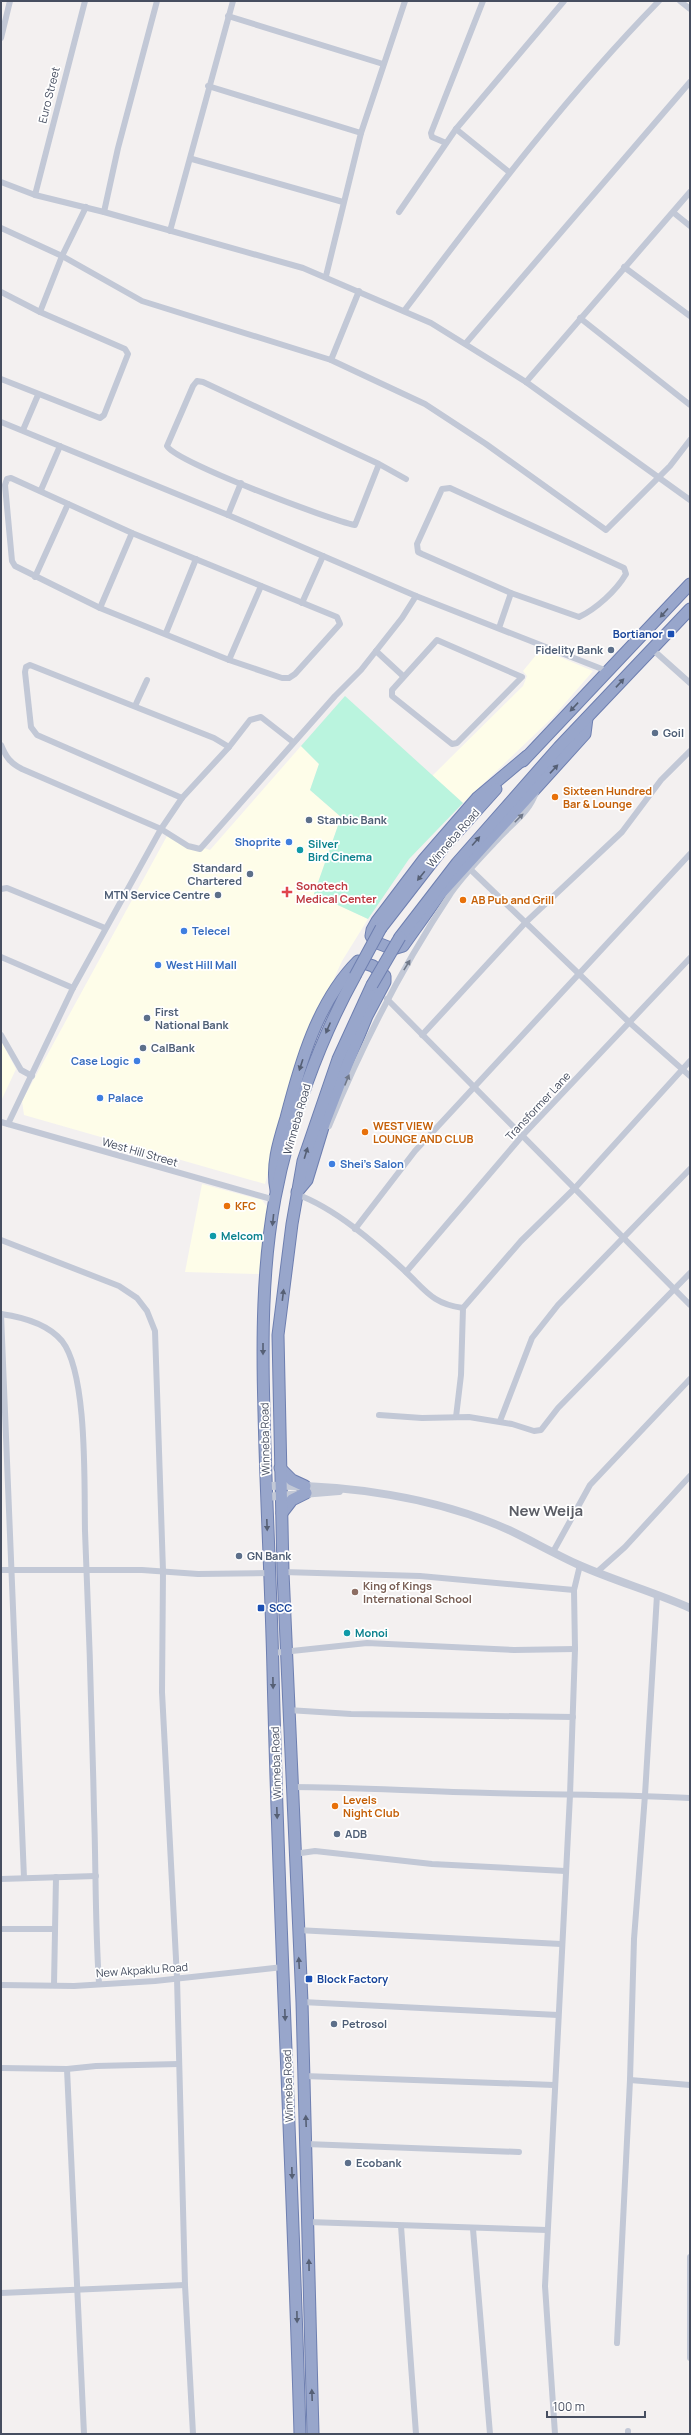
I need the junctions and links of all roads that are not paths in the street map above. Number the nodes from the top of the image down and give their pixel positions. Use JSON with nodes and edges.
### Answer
{"nodes":[{"id":1,"x":10,"y":1,"type":"edge"},
{"id":2,"x":85,"y":1,"type":"edge"},
{"id":3,"x":157,"y":1,"type":"edge"},
{"id":4,"x":233,"y":1,"type":"edge"},
{"id":5,"x":404,"y":1,"type":"edge"},
{"id":6,"x":483,"y":1,"type":"edge"},
{"id":7,"x":564,"y":1,"type":"edge"},
{"id":8,"x":659,"y":1,"type":"edge"},
{"id":9,"x":680,"y":1,"type":"edge"},
{"id":10,"x":690,"y":9,"type":"edge"},
{"id":11,"x":228,"y":16,"type":"junction"},
{"id":12,"x":1,"y":38,"type":"edge"},
{"id":13,"x":383,"y":64,"type":"junction"},
{"id":14,"x":690,"y":82,"type":"edge"},
{"id":15,"x":208,"y":86,"type":"junction"},
{"id":16,"x":456,"y":129,"type":"junction"},
{"id":17,"x":361,"y":133,"type":"junction"},
{"id":18,"x":446,"y":143,"type":"junction"},
{"id":19,"x":192,"y":159,"type":"junction"},
{"id":20,"x":509,"y":172,"type":"junction"},
{"id":21,"x":1,"y":182,"type":"edge"},
{"id":22,"x":690,"y":192,"type":"edge"},
{"id":23,"x":35,"y":194,"type":"junction"},
{"id":24,"x":343,"y":202,"type":"junction"},
{"id":25,"x":86,"y":207,"type":"junction"},
{"id":26,"x":104,"y":212,"type":"junction"},
{"id":27,"x":399,"y":212,"type":"dead end"},
{"id":28,"x":674,"y":213,"type":"junction"},
{"id":29,"x":690,"y":226,"type":"edge"},
{"id":30,"x":1,"y":228,"type":"edge"},
{"id":31,"x":170,"y":231,"type":"junction"},
{"id":32,"x":62,"y":256,"type":"junction"},
{"id":33,"x":624,"y":267,"type":"junction"},
{"id":34,"x":326,"y":276,"type":"junction"},
{"id":35,"x":359,"y":291,"type":"junction"},
{"id":36,"x":1,"y":292,"type":"edge"},
{"id":37,"x":404,"y":311,"type":"junction"},
{"id":38,"x":40,"y":312,"type":"junction"},
{"id":39,"x":690,"y":316,"type":"edge"},
{"id":40,"x":580,"y":318,"type":"junction"},
{"id":41,"x":466,"y":343,"type":"junction"},
{"id":42,"x":331,"y":360,"type":"junction"},
{"id":43,"x":1,"y":379,"type":"edge"},
{"id":44,"x":526,"y":382,"type":"junction"},
{"id":45,"x":38,"y":395,"type":"junction"},
{"id":46,"x":690,"y":405,"type":"edge"},
{"id":47,"x":1,"y":422,"type":"edge"},
{"id":48,"x":23,"y":430,"type":"junction"},
{"id":49,"x":690,"y":440,"type":"edge"},
{"id":50,"x":60,"y":446,"type":"junction"},
{"id":51,"x":380,"y":464,"type":"junction"},
{"id":52,"x":659,"y":477,"type":"junction"},
{"id":53,"x":406,"y":479,"type":"dead end"},
{"id":54,"x":240,"y":483,"type":"junction"},
{"id":55,"x":41,"y":490,"type":"junction"},
{"id":56,"x":690,"y":500,"type":"edge"},
{"id":57,"x":68,"y":504,"type":"junction"},
{"id":58,"x":228,"y":515,"type":"junction"},
{"id":59,"x":132,"y":532,"type":"junction"},
{"id":60,"x":324,"y":556,"type":"junction"},
{"id":61,"x":196,"y":559,"type":"junction"},
{"id":62,"x":36,"y":578,"type":"junction"},
{"id":63,"x":690,"y":584,"type":"edge"},
{"id":64,"x":261,"y":586,"type":"junction"},
{"id":65,"x":511,"y":593,"type":"junction"},
{"id":66,"x":416,"y":596,"type":"junction"},
{"id":67,"x":302,"y":603,"type":"junction"},
{"id":68,"x":100,"y":608,"type":"junction"},
{"id":69,"x":690,"y":609,"type":"edge"},
{"id":70,"x":499,"y":628,"type":"junction"},
{"id":71,"x":166,"y":634,"type":"junction"},
{"id":72,"x":652,"y":649,"type":"junction"},
{"id":73,"x":376,"y":651,"type":"junction"},
{"id":74,"x":229,"y":660,"type":"junction"},
{"id":75,"x":607,"y":671,"type":"junction"},
{"id":76,"x":403,"y":676,"type":"junction"},
{"id":77,"x":147,"y":680,"type":"dead end"},
{"id":78,"x":690,"y":683,"type":"edge"},
{"id":79,"x":135,"y":706,"type":"junction"},
{"id":80,"x":587,"y":718,"type":"junction"},
{"id":81,"x":293,"y":742,"type":"junction"},
{"id":82,"x":1,"y":745,"type":"edge"},
{"id":83,"x":229,"y":747,"type":"junction"},
{"id":84,"x":690,"y":751,"type":"edge"},
{"id":85,"x":527,"y":756,"type":"junction"},
{"id":86,"x":539,"y":786,"type":"junction"},
{"id":87,"x":182,"y":798,"type":"junction"},
{"id":88,"x":161,"y":829,"type":"junction"},
{"id":89,"x":690,"y":854,"type":"edge"},
{"id":90,"x":471,"y":870,"type":"junction"},
{"id":91,"x":1,"y":889,"type":"edge"},
{"id":92,"x":526,"y":922,"type":"junction"},
{"id":93,"x":105,"y":928,"type":"junction"},
{"id":94,"x":1,"y":957,"type":"edge"},
{"id":95,"x":690,"y":958,"type":"edge"},
{"id":96,"x":580,"y":973,"type":"junction"},
{"id":97,"x":73,"y":988,"type":"junction"},
{"id":98,"x":387,"y":999,"type":"junction"},
{"id":99,"x":630,"y":1023,"type":"junction"},
{"id":100,"x":422,"y":1034,"type":"junction"},
{"id":101,"x":1,"y":1035,"type":"edge"},
{"id":102,"x":690,"y":1060,"type":"edge"},
{"id":103,"x":682,"y":1069,"type":"junction"},
{"id":104,"x":32,"y":1076,"type":"junction"},
{"id":105,"x":690,"y":1076,"type":"edge"},
{"id":106,"x":472,"y":1087,"type":"junction"},
{"id":107,"x":4,"y":1123,"type":"edge"},
{"id":108,"x":522,"y":1136,"type":"junction"},
{"id":109,"x":315,"y":1154,"type":"junction"},
{"id":110,"x":690,"y":1169,"type":"edge"},
{"id":111,"x":575,"y":1188,"type":"junction"},
{"id":112,"x":297,"y":1193,"type":"junction"},
{"id":113,"x":276,"y":1197,"type":"junction"},
{"id":114,"x":355,"y":1229,"type":"junction"},
{"id":115,"x":624,"y":1236,"type":"junction"},
{"id":116,"x":1,"y":1240,"type":"edge"},
{"id":117,"x":406,"y":1272,"type":"junction"},
{"id":118,"x":690,"y":1274,"type":"edge"},
{"id":119,"x":675,"y":1290,"type":"junction"},
{"id":120,"x":690,"y":1305,"type":"edge"},
{"id":121,"x":463,"y":1308,"type":"junction"},
{"id":122,"x":1,"y":1314,"type":"edge"},
{"id":123,"x":690,"y":1379,"type":"edge"},
{"id":124,"x":264,"y":1389,"type":"junction"},
{"id":125,"x":278,"y":1390,"type":"junction"},
{"id":126,"x":379,"y":1415,"type":"dead end"},
{"id":127,"x":456,"y":1417,"type":"junction"},
{"id":128,"x":500,"y":1421,"type":"junction"},
{"id":129,"x":280,"y":1468,"type":"junction"},
{"id":130,"x":690,"y":1476,"type":"edge"},
{"id":131,"x":306,"y":1489,"type":"junction"},
{"id":132,"x":281,"y":1490,"type":"junction"},
{"id":133,"x":266,"y":1491,"type":"junction"},
{"id":134,"x":282,"y":1513,"type":"junction"},
{"id":135,"x":553,"y":1552,"type":"junction"},
{"id":136,"x":580,"y":1565,"type":"junction"},
{"id":137,"x":1,"y":1570,"type":"edge"},
{"id":138,"x":12,"y":1570,"type":"junction"},
{"id":139,"x":87,"y":1571,"type":"junction"},
{"id":140,"x":163,"y":1572,"type":"junction"},
{"id":141,"x":283,"y":1572,"type":"junction"},
{"id":142,"x":597,"y":1572,"type":"junction"},
{"id":143,"x":269,"y":1573,"type":"junction"},
{"id":144,"x":574,"y":1590,"type":"junction"},
{"id":145,"x":657,"y":1595,"type":"junction"},
{"id":146,"x":689,"y":1605,"type":"edge"},
{"id":147,"x":575,"y":1649,"type":"junction"},
{"id":148,"x":286,"y":1651,"type":"junction"},
{"id":149,"x":273,"y":1653,"type":"junction"},
{"id":150,"x":288,"y":1710,"type":"junction"},
{"id":151,"x":573,"y":1717,"type":"junction"},
{"id":152,"x":291,"y":1787,"type":"junction"},
{"id":153,"x":570,"y":1795,"type":"junction"},
{"id":154,"x":645,"y":1795,"type":"junction"},
{"id":155,"x":690,"y":1798,"type":"edge"},
{"id":156,"x":294,"y":1854,"type":"junction"},
{"id":157,"x":565,"y":1872,"type":"junction"},
{"id":158,"x":96,"y":1876,"type":"junction"},
{"id":159,"x":56,"y":1877,"type":"junction"},
{"id":160,"x":24,"y":1878,"type":"junction"},
{"id":161,"x":1,"y":1879,"type":"edge"},
{"id":162,"x":1,"y":1929,"type":"edge"},
{"id":163,"x":55,"y":1930,"type":"junction"},
{"id":164,"x":297,"y":1930,"type":"junction"},
{"id":165,"x":561,"y":1944,"type":"junction"},
{"id":166,"x":283,"y":1967,"type":"junction"},
{"id":167,"x":177,"y":1978,"type":"junction"},
{"id":168,"x":99,"y":1983,"type":"junction"},
{"id":169,"x":1,"y":1985,"type":"edge"},
{"id":170,"x":54,"y":1985,"type":"junction"},
{"id":171,"x":302,"y":2002,"type":"junction"},
{"id":172,"x":558,"y":2015,"type":"junction"},
{"id":173,"x":179,"y":2064,"type":"junction"},
{"id":174,"x":1,"y":2068,"type":"edge"},
{"id":175,"x":67,"y":2069,"type":"junction"},
{"id":176,"x":304,"y":2076,"type":"junction"},
{"id":177,"x":630,"y":2080,"type":"junction"},
{"id":178,"x":554,"y":2085,"type":"junction"},
{"id":179,"x":690,"y":2085,"type":"edge"},
{"id":180,"x":306,"y":2144,"type":"junction"},
{"id":181,"x":519,"y":2152,"type":"dead end"},
{"id":182,"x":308,"y":2222,"type":"junction"},
{"id":183,"x":401,"y":2226,"type":"junction"},
{"id":184,"x":473,"y":2229,"type":"junction"},
{"id":185,"x":547,"y":2230,"type":"junction"},
{"id":186,"x":690,"y":2257,"type":"edge"},
{"id":187,"x":185,"y":2286,"type":"junction"},
{"id":188,"x":77,"y":2289,"type":"junction"},
{"id":189,"x":1,"y":2293,"type":"edge"},
{"id":190,"x":616,"y":2343,"type":"dead end"},
{"id":191,"x":690,"y":2358,"type":"edge"},
{"id":192,"x":84,"y":2434,"type":"edge"},
{"id":193,"x":193,"y":2434,"type":"edge"},
{"id":194,"x":300,"y":2434,"type":"edge"},
{"id":195,"x":313,"y":2434,"type":"edge"},
{"id":196,"x":416,"y":2434,"type":"edge"},
{"id":197,"x":490,"y":2434,"type":"edge"},
{"id":198,"x":555,"y":2434,"type":"edge"}],
"edges":[{"from":1,"to":12,"type":"street"},
{"from":2,"to":23,"type":"street","name":"Euro Street"},
{"from":3,"to":26,"type":"street"},
{"from":4,"to":11,"type":"street"},
{"from":5,"to":13,"type":"street"},
{"from":6,"to":18,"type":"street"},
{"from":7,"to":16,"type":"street"},
{"from":8,"to":20,"type":"street"},
{"from":9,"to":10,"type":"street"},
{"from":11,"to":13,"type":"street"},
{"from":11,"to":15,"type":"street"},
{"from":13,"to":17,"type":"street"},
{"from":14,"to":41,"type":"street"},
{"from":15,"to":17,"type":"street"},
{"from":15,"to":19,"type":"street"},
{"from":16,"to":18,"type":"street"},
{"from":16,"to":20,"type":"street"},
{"from":17,"to":24,"type":"street"},
{"from":18,"to":27,"type":"street"},
{"from":19,"to":24,"type":"street"},
{"from":19,"to":31,"type":"street"},
{"from":20,"to":37,"type":"street"},
{"from":21,"to":23,"type":"street"},
{"from":22,"to":28,"type":"street"},
{"from":23,"to":25,"type":"street"},
{"from":24,"to":34,"type":"street"},
{"from":25,"to":26,"type":"street"},
{"from":25,"to":32,"type":"street"},
{"from":26,"to":31,"type":"street"},
{"from":28,"to":29,"type":"street"},
{"from":28,"to":33,"type":"street"},
{"from":30,"to":32,"type":"street"},
{"from":31,"to":34,"type":"street"},
{"from":32,"to":38,"type":"street"},
{"from":32,"to":42,"type":"street"},
{"from":33,"to":39,"type":"street"},
{"from":33,"to":40,"type":"street"},
{"from":34,"to":35,"type":"street"},
{"from":35,"to":37,"type":"street"},
{"from":35,"to":42,"type":"street"},
{"from":36,"to":38,"type":"street"},
{"from":37,"to":41,"type":"street"},
{"from":38,"to":45,"type":"street"},
{"from":40,"to":44,"type":"street"},
{"from":40,"to":46,"type":"street"},
{"from":41,"to":44,"type":"street"},
{"from":42,"to":52,"type":"street"},
{"from":43,"to":45,"type":"street"},
{"from":44,"to":52,"type":"street"},
{"from":45,"to":48,"type":"street"},
{"from":47,"to":48,"type":"street"},
{"from":48,"to":50,"type":"street"},
{"from":49,"to":52,"type":"street"},
{"from":50,"to":55,"type":"street"},
{"from":50,"to":58,"type":"street"},
{"from":51,"to":53,"type":"street"},
{"from":51,"to":54,"type":"street"},
{"from":51,"to":54,"type":"street"},
{"from":52,"to":56,"type":"street"},
{"from":54,"to":58,"type":"street"},
{"from":55,"to":57,"type":"street"},
{"from":55,"to":62,"type":"street"},
{"from":57,"to":59,"type":"street"},
{"from":57,"to":62,"type":"street"},
{"from":58,"to":60,"type":"street"},
{"from":59,"to":61,"type":"street"},
{"from":59,"to":68,"type":"street"},
{"from":60,"to":66,"type":"street"},
{"from":60,"to":67,"type":"street"},
{"from":61,"to":64,"type":"street"},
{"from":61,"to":71,"type":"street"},
{"from":62,"to":68,"type":"street"},
{"from":63,"to":75,"type":"highway","name":"Winneba Road","one_way":true},
{"from":64,"to":67,"type":"street"},
{"from":64,"to":74,"type":"street"},
{"from":65,"to":65,"type":"street"},
{"from":65,"to":70,"type":"street"},
{"from":66,"to":70,"type":"street"},
{"from":66,"to":73,"type":"street"},
{"from":67,"to":74,"type":"street"},
{"from":68,"to":71,"type":"street"},
{"from":69,"to":72,"type":"highway","name":"Winneba Road"},
{"from":70,"to":75,"type":"street"},
{"from":71,"to":74,"type":"street"},
{"from":72,"to":78,"type":"street"},
{"from":80,"to":72,"type":"highway","name":"Winneba Road","one_way":true},
{"from":73,"to":76,"type":"street"},
{"from":73,"to":81,"type":"street"},
{"from":75,"to":85,"type":"highway","name":"Winneba Road","one_way":true},
{"from":76,"to":76,"type":"street"},
{"from":77,"to":79,"type":"street"},
{"from":79,"to":83,"type":"street"},
{"from":79,"to":87,"type":"street"},
{"from":86,"to":80,"type":"highway","one_way":true},
{"from":112,"to":80,"type":"highway","name":"Winneba Road","one_way":true,"bridge":true},
{"from":81,"to":83,"type":"street"},
{"from":81,"to":88,"type":"street"},
{"from":82,"to":88,"type":"street"},
{"from":83,"to":87,"type":"street"},
{"from":84,"to":92,"type":"street"},
{"from":85,"to":86,"type":"highway"},
{"from":85,"to":113,"type":"highway","name":"Winneba Road","one_way":true,"bridge":true},
{"from":90,"to":86,"type":"street","one_way":true},
{"from":87,"to":88,"type":"street"},
{"from":88,"to":93,"type":"street"},
{"from":89,"to":96,"type":"street"},
{"from":90,"to":92,"type":"street"},
{"from":98,"to":90,"type":"street","one_way":true},
{"from":91,"to":93,"type":"street"},
{"from":92,"to":96,"type":"street"},
{"from":92,"to":100,"type":"street"},
{"from":93,"to":97,"type":"street"},
{"from":94,"to":97,"type":"street"},
{"from":95,"to":99,"type":"street","name":"Transformer Lane"},
{"from":96,"to":99,"type":"street"},
{"from":96,"to":106,"type":"street"},
{"from":97,"to":104,"type":"street"},
{"from":98,"to":100,"type":"street"},
{"from":109,"to":98,"type":"street","one_way":true},
{"from":99,"to":103,"type":"street"},
{"from":99,"to":108,"type":"street","name":"Transformer Lane"},
{"from":100,"to":106,"type":"street"},
{"from":101,"to":104,"type":"street"},
{"from":102,"to":103,"type":"street"},
{"from":103,"to":105,"type":"street"},
{"from":103,"to":111,"type":"street"},
{"from":104,"to":107,"type":"street"},
{"from":106,"to":108,"type":"street"},
{"from":106,"to":114,"type":"street"},
{"from":107,"to":113,"type":"street","name":"West Hill Street"},
{"from":108,"to":111,"type":"street"},
{"from":108,"to":117,"type":"street","name":"Transformer Lane"},
{"from":109,"to":112,"type":"highway"},
{"from":109,"to":113,"type":"highway","one_way":true},
{"from":110,"to":115,"type":"street"},
{"from":111,"to":115,"type":"street"},
{"from":111,"to":121,"type":"street"},
{"from":112,"to":114,"type":"street"},
{"from":125,"to":112,"type":"highway","name":"Winneba Road","one_way":true},
{"from":113,"to":124,"type":"highway","name":"Winneba Road","one_way":true},
{"from":114,"to":117,"type":"street"},
{"from":115,"to":119,"type":"street"},
{"from":115,"to":128,"type":"street"},
{"from":116,"to":140,"type":"street"},
{"from":117,"to":121,"type":"street"},
{"from":118,"to":119,"type":"street"},
{"from":119,"to":120,"type":"street"},
{"from":119,"to":128,"type":"street"},
{"from":121,"to":127,"type":"street"},
{"from":122,"to":138,"type":"street"},
{"from":122,"to":139,"type":"street"},
{"from":123,"to":135,"type":"street"},
{"from":124,"to":125,"type":"highway"},
{"from":124,"to":133,"type":"highway","name":"Winneba Road"},
{"from":125,"to":129,"type":"highway","name":"Winneba Road"},
{"from":126,"to":127,"type":"street"},
{"from":127,"to":128,"type":"street"},
{"from":129,"to":131,"type":"highway"},
{"from":129,"to":132,"type":"highway","name":"Winneba Road"},
{"from":130,"to":142,"type":"street"},
{"from":131,"to":132,"type":"street"},
{"from":131,"to":134,"type":"highway"},
{"from":131,"to":135,"type":"street"},
{"from":132,"to":133,"type":"street"},
{"from":132,"to":134,"type":"highway","name":"Winneba Road"},
{"from":133,"to":143,"type":"highway","name":"Winneba Road","one_way":true},
{"from":134,"to":141,"type":"highway","name":"Winneba Road"},
{"from":135,"to":136,"type":"street"},
{"from":136,"to":142,"type":"street"},
{"from":136,"to":144,"type":"street"},
{"from":137,"to":138,"type":"street"},
{"from":138,"to":139,"type":"street"},
{"from":138,"to":160,"type":"street"},
{"from":139,"to":140,"type":"street"},
{"from":139,"to":158,"type":"street"},
{"from":140,"to":143,"type":"street"},
{"from":140,"to":167,"type":"street"},
{"from":141,"to":144,"type":"street"},
{"from":141,"to":148,"type":"highway","name":"Winneba Road"},
{"from":142,"to":145,"type":"street"},
{"from":143,"to":149,"type":"highway","name":"Winneba Road"},
{"from":144,"to":147,"type":"street"},
{"from":145,"to":146,"type":"street"},
{"from":145,"to":154,"type":"street"},
{"from":147,"to":148,"type":"street"},
{"from":147,"to":151,"type":"street"},
{"from":148,"to":149,"type":"street"},
{"from":148,"to":150,"type":"highway","name":"Winneba Road"},
{"from":149,"to":166,"type":"highway","name":"Winneba Road","one_way":true},
{"from":150,"to":151,"type":"street"},
{"from":150,"to":152,"type":"highway","name":"Winneba Road"},
{"from":151,"to":153,"type":"street"},
{"from":152,"to":153,"type":"street"},
{"from":152,"to":156,"type":"highway","name":"Winneba Road"},
{"from":153,"to":154,"type":"street"},
{"from":153,"to":157,"type":"street"},
{"from":154,"to":155,"type":"street"},
{"from":154,"to":177,"type":"street"},
{"from":156,"to":157,"type":"street"},
{"from":156,"to":164,"type":"highway","name":"Winneba Road"},
{"from":157,"to":165,"type":"street"},
{"from":158,"to":159,"type":"street"},
{"from":158,"to":168,"type":"street"},
{"from":159,"to":160,"type":"street"},
{"from":159,"to":163,"type":"street"},
{"from":160,"to":161,"type":"street"},
{"from":162,"to":163,"type":"street"},
{"from":163,"to":170,"type":"street"},
{"from":164,"to":165,"type":"street"},
{"from":171,"to":164,"type":"highway","name":"Winneba Road","one_way":true},
{"from":165,"to":172,"type":"street"},
{"from":166,"to":167,"type":"street","name":"New Akpaklu Road"},
{"from":166,"to":194,"type":"highway","name":"Winneba Road","one_way":true},
{"from":167,"to":168,"type":"street","name":"New Akpaklu Road"},
{"from":167,"to":173,"type":"street"},
{"from":168,"to":170,"type":"street","name":"New Akpaklu Road"},
{"from":169,"to":170,"type":"street","name":"New Akpaklu Road"},
{"from":171,"to":172,"type":"street"},
{"from":171,"to":176,"type":"highway","name":"Winneba Road"},
{"from":172,"to":178,"type":"street"},
{"from":173,"to":175,"type":"street"},
{"from":173,"to":187,"type":"street"},
{"from":174,"to":175,"type":"street"},
{"from":175,"to":188,"type":"street"},
{"from":176,"to":178,"type":"street"},
{"from":180,"to":176,"type":"highway","name":"Winneba Road","one_way":true},
{"from":177,"to":179,"type":"street"},
{"from":177,"to":190,"type":"street"},
{"from":178,"to":185,"type":"street"},
{"from":180,"to":181,"type":"street"},
{"from":180,"to":182,"type":"highway","name":"Winneba Road"},
{"from":182,"to":183,"type":"street"},
{"from":195,"to":182,"type":"highway","name":"Winneba Road","one_way":true},
{"from":183,"to":184,"type":"street"},
{"from":183,"to":196,"type":"street"},
{"from":184,"to":185,"type":"street"},
{"from":184,"to":197,"type":"street"},
{"from":185,"to":198,"type":"street"},
{"from":186,"to":191,"type":"street"},
{"from":187,"to":188,"type":"street"},
{"from":187,"to":193,"type":"street"},
{"from":188,"to":189,"type":"street"},
{"from":188,"to":192,"type":"street"}]}
